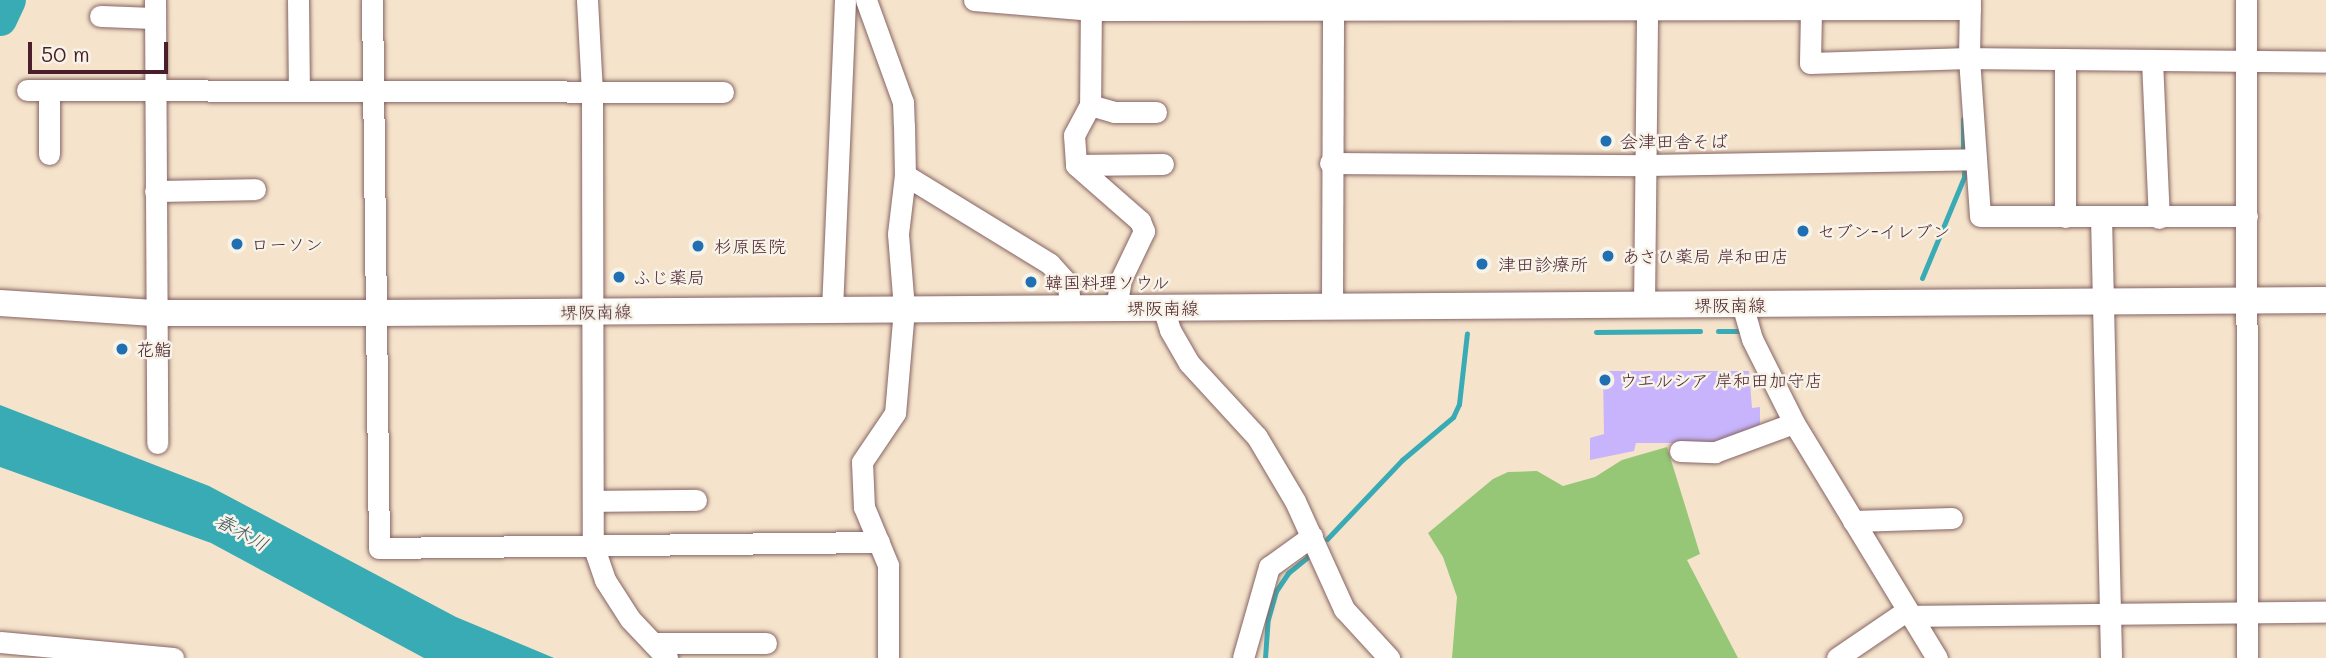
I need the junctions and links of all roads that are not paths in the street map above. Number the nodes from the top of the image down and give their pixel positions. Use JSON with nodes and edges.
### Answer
{"nodes":[{"id":1,"x":298,"y":0,"type":"edge"},
{"id":2,"x":372,"y":0,"type":"edge"},
{"id":3,"x":587,"y":0,"type":"edge"},
{"id":4,"x":845,"y":0,"type":"edge"},
{"id":5,"x":866,"y":0,"type":"edge"},
{"id":6,"x":974,"y":0,"type":"edge"},
{"id":7,"x":2246,"y":0,"type":"edge"},
{"id":8,"x":1970,"y":4,"type":"edge"},
{"id":9,"x":1092,"y":5,"type":"edge"},
{"id":10,"x":1647,"y":5,"type":"edge"},
{"id":11,"x":1334,"y":6,"type":"edge"},
{"id":12,"x":155,"y":9,"type":"edge"},
{"id":13,"x":1811,"y":10,"type":"junction"},
{"id":14,"x":100,"y":16,"type":"dead end"},
{"id":15,"x":1969,"y":58,"type":"junction"},
{"id":16,"x":2065,"y":59,"type":"junction"},
{"id":17,"x":2152,"y":60,"type":"junction"},
{"id":18,"x":2247,"y":62,"type":"junction"},
{"id":19,"x":2326,"y":62,"type":"edge"},
{"id":20,"x":27,"y":90,"type":"dead end"},
{"id":21,"x":49,"y":90,"type":"junction"},
{"id":22,"x":156,"y":90,"type":"junction"},
{"id":23,"x":299,"y":90,"type":"junction"},
{"id":24,"x":373,"y":92,"type":"junction"},
{"id":25,"x":592,"y":92,"type":"junction"},
{"id":26,"x":723,"y":92,"type":"dead end"},
{"id":27,"x":1090,"y":105,"type":"junction"},
{"id":28,"x":1146,"y":107,"type":"dead end"},
{"id":29,"x":49,"y":154,"type":"dead end"},
{"id":30,"x":1976,"y":159,"type":"junction"},
{"id":31,"x":1331,"y":163,"type":"junction"},
{"id":32,"x":1163,"y":164,"type":"dead end"},
{"id":33,"x":1076,"y":165,"type":"junction"},
{"id":34,"x":1648,"y":165,"type":"junction"},
{"id":35,"x":905,"y":175,"type":"junction"},
{"id":36,"x":255,"y":188,"type":"dead end"},
{"id":37,"x":155,"y":191,"type":"junction"},
{"id":38,"x":2101,"y":216,"type":"junction"},
{"id":39,"x":2247,"y":216,"type":"junction"},
{"id":40,"x":2065,"y":217,"type":"junction"},
{"id":41,"x":2159,"y":218,"type":"junction"},
{"id":42,"x":2326,"y":300,"type":"edge"},
{"id":43,"x":2247,"y":301,"type":"junction"},
{"id":44,"x":2102,"y":302,"type":"junction"},
{"id":45,"x":0,"y":303,"type":"edge"},
{"id":46,"x":1742,"y":304,"type":"junction"},
{"id":47,"x":1644,"y":306,"type":"junction"},
{"id":48,"x":1070,"y":307,"type":"junction"},
{"id":49,"x":1116,"y":307,"type":"junction"},
{"id":50,"x":1163,"y":307,"type":"junction"},
{"id":51,"x":1332,"y":307,"type":"junction"},
{"id":52,"x":904,"y":309,"type":"junction"},
{"id":53,"x":832,"y":310,"type":"junction"},
{"id":54,"x":594,"y":312,"type":"junction"},
{"id":55,"x":154,"y":313,"type":"junction"},
{"id":56,"x":376,"y":313,"type":"junction"},
{"id":57,"x":1794,"y":423,"type":"junction"},
{"id":58,"x":157,"y":443,"type":"dead end"},
{"id":59,"x":1680,"y":451,"type":"dead end"},
{"id":60,"x":696,"y":500,"type":"dead end"},
{"id":61,"x":593,"y":501,"type":"junction"},
{"id":62,"x":1942,"y":513,"type":"dead end"},
{"id":63,"x":1853,"y":521,"type":"junction"},
{"id":64,"x":1312,"y":536,"type":"junction"},
{"id":65,"x":879,"y":542,"type":"junction"},
{"id":66,"x":593,"y":545,"type":"junction"},
{"id":67,"x":2326,"y":612,"type":"edge"},
{"id":68,"x":1908,"y":614,"type":"junction"},
{"id":69,"x":2111,"y":616,"type":"junction"},
{"id":70,"x":2247,"y":616,"type":"junction"},
{"id":71,"x":0,"y":642,"type":"edge"},
{"id":72,"x":766,"y":643,"type":"dead end"},
{"id":73,"x":41,"y":651,"type":"edge"},
{"id":74,"x":660,"y":651,"type":"edge"},
{"id":75,"x":173,"y":658,"type":"edge"},
{"id":76,"x":888,"y":658,"type":"edge"},
{"id":77,"x":1243,"y":658,"type":"edge"},
{"id":78,"x":1390,"y":658,"type":"edge"},
{"id":79,"x":1837,"y":658,"type":"edge"},
{"id":80,"x":1937,"y":658,"type":"edge"},
{"id":81,"x":2111,"y":658,"type":"edge"},
{"id":82,"x":2247,"y":658,"type":"edge"}],
"edges":[{"from":1,"to":23,"type":"street"},
{"from":2,"to":24,"type":"street"},
{"from":3,"to":25,"type":"street"},
{"from":4,"to":53,"type":"street"},
{"from":5,"to":35,"type":"street"},
{"from":6,"to":9,"type":"street"},
{"from":7,"to":18,"type":"street"},
{"from":8,"to":13,"type":"street"},
{"from":8,"to":15,"type":"street"},
{"from":9,"to":11,"type":"street"},
{"from":9,"to":27,"type":"street"},
{"from":10,"to":11,"type":"street"},
{"from":10,"to":13,"type":"street"},
{"from":10,"to":34,"type":"street"},
{"from":11,"to":31,"type":"street"},
{"from":12,"to":14,"type":"street"},
{"from":12,"to":22,"type":"street"},
{"from":13,"to":15,"type":"street"},
{"from":15,"to":16,"type":"street"},
{"from":15,"to":30,"type":"street"},
{"from":16,"to":17,"type":"street"},
{"from":16,"to":40,"type":"street"},
{"from":17,"to":18,"type":"street"},
{"from":17,"to":41,"type":"street"},
{"from":18,"to":19,"type":"street"},
{"from":18,"to":39,"type":"street"},
{"from":20,"to":21,"type":"street"},
{"from":21,"to":22,"type":"street"},
{"from":21,"to":29,"type":"street"},
{"from":22,"to":23,"type":"street"},
{"from":22,"to":37,"type":"street"},
{"from":23,"to":24,"type":"street"},
{"from":24,"to":25,"type":"street"},
{"from":24,"to":56,"type":"street"},
{"from":25,"to":26,"type":"street"},
{"from":25,"to":54,"type":"street"},
{"from":27,"to":28,"type":"street"},
{"from":27,"to":33,"type":"street"},
{"from":30,"to":34,"type":"street"},
{"from":30,"to":40,"type":"street"},
{"from":31,"to":34,"type":"street"},
{"from":31,"to":51,"type":"street"},
{"from":32,"to":33,"type":"street"},
{"from":33,"to":49,"type":"street"},
{"from":34,"to":47,"type":"street"},
{"from":35,"to":48,"type":"street"},
{"from":35,"to":52,"type":"street"},
{"from":36,"to":37,"type":"street"},
{"from":37,"to":55,"type":"street"},
{"from":38,"to":40,"type":"street"},
{"from":38,"to":41,"type":"street"},
{"from":38,"to":44,"type":"street"},
{"from":39,"to":41,"type":"street"},
{"from":39,"to":43,"type":"street"},
{"from":42,"to":43,"type":"main road","name":"堺阪南線"},
{"from":43,"to":44,"type":"main road","name":"堺阪南線"},
{"from":43,"to":70,"type":"street"},
{"from":44,"to":46,"type":"main road","name":"堺阪南線"},
{"from":44,"to":69,"type":"street"},
{"from":45,"to":55,"type":"main road","name":"堺阪南線"},
{"from":46,"to":47,"type":"main road","name":"堺阪南線"},
{"from":46,"to":57,"type":"street"},
{"from":47,"to":51,"type":"main road","name":"堺阪南線"},
{"from":48,"to":49,"type":"main road","name":"堺阪南線"},
{"from":48,"to":52,"type":"main road","name":"堺阪南線"},
{"from":49,"to":50,"type":"main road","name":"堺阪南線"},
{"from":50,"to":51,"type":"main road","name":"堺阪南線"},
{"from":50,"to":64,"type":"street"},
{"from":52,"to":53,"type":"main road","name":"堺阪南線"},
{"from":52,"to":65,"type":"street"},
{"from":53,"to":54,"type":"main road","name":"堺阪南線"},
{"from":54,"to":56,"type":"main road","name":"堺阪南線"},
{"from":54,"to":61,"type":"street"},
{"from":55,"to":56,"type":"main road","name":"堺阪南線"},
{"from":55,"to":58,"type":"street"},
{"from":56,"to":66,"type":"street"},
{"from":57,"to":59,"type":"street"},
{"from":57,"to":63,"type":"street"},
{"from":60,"to":61,"type":"street"},
{"from":61,"to":66,"type":"street"},
{"from":62,"to":63,"type":"street"},
{"from":63,"to":68,"type":"street"},
{"from":64,"to":77,"type":"street"},
{"from":64,"to":78,"type":"street"},
{"from":65,"to":66,"type":"street"},
{"from":65,"to":76,"type":"street"},
{"from":66,"to":74,"type":"street"},
{"from":67,"to":70,"type":"street"},
{"from":68,"to":69,"type":"street"},
{"from":68,"to":79,"type":"street"},
{"from":68,"to":80,"type":"street"},
{"from":69,"to":70,"type":"street"},
{"from":69,"to":81,"type":"street"},
{"from":70,"to":82,"type":"street"},
{"from":71,"to":73,"type":"street"},
{"from":72,"to":74,"type":"street"},
{"from":73,"to":75,"type":"street"}]}
